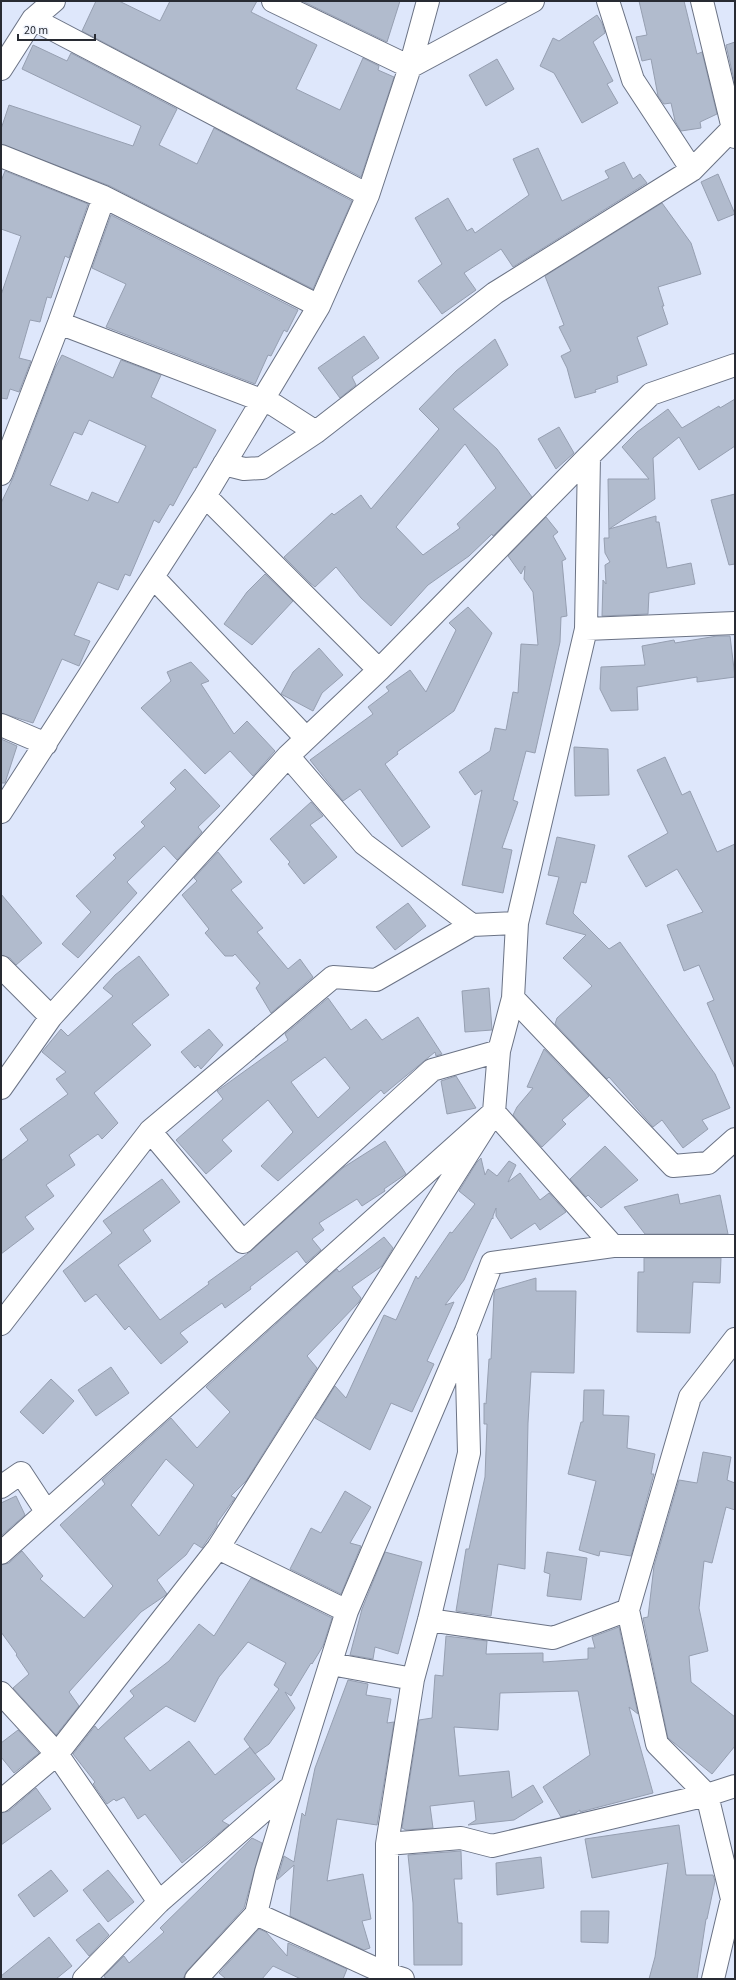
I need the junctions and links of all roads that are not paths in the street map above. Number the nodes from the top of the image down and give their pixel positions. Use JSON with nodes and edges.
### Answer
{"nodes":[{"id":1,"x":54,"y":1,"type":"edge"},
{"id":2,"x":273,"y":1,"type":"edge"},
{"id":3,"x":428,"y":1,"type":"edge"},
{"id":4,"x":534,"y":1,"type":"edge"},
{"id":5,"x":608,"y":1,"type":"edge"},
{"id":6,"x":702,"y":1,"type":"edge"},
{"id":7,"x":33,"y":19,"type":"junction"},
{"id":8,"x":410,"y":67,"type":"junction"},
{"id":9,"x":1,"y":69,"type":"edge"},
{"id":10,"x":735,"y":130,"type":"edge"},
{"id":11,"x":1,"y":156,"type":"edge"},
{"id":12,"x":692,"y":170,"type":"junction"},
{"id":13,"x":368,"y":195,"type":"junction"},
{"id":14,"x":104,"y":197,"type":"junction"},
{"id":15,"x":319,"y":306,"type":"junction"},
{"id":16,"x":59,"y":323,"type":"junction"},
{"id":17,"x":735,"y":365,"type":"edge"},
{"id":18,"x":262,"y":400,"type":"junction"},
{"id":19,"x":316,"y":432,"type":"junction"},
{"id":20,"x":589,"y":456,"type":"junction"},
{"id":21,"x":224,"y":464,"type":"junction"},
{"id":22,"x":1,"y":474,"type":"edge"},
{"id":23,"x":205,"y":496,"type":"junction"},
{"id":24,"x":153,"y":577,"type":"junction"},
{"id":25,"x":735,"y":623,"type":"edge"},
{"id":26,"x":586,"y":629,"type":"junction"},
{"id":27,"x":379,"y":670,"type":"junction"},
{"id":28,"x":1,"y":725,"type":"edge"},
{"id":29,"x":306,"y":738,"type":"junction"},
{"id":30,"x":46,"y":744,"type":"junction"},
{"id":31,"x":288,"y":756,"type":"junction"},
{"id":32,"x":1,"y":812,"type":"edge"},
{"id":33,"x":517,"y":923,"type":"junction"},
{"id":34,"x":472,"y":925,"type":"junction"},
{"id":35,"x":1,"y":967,"type":"edge"},
{"id":36,"x":513,"y":998,"type":"junction"},
{"id":37,"x":51,"y":1017,"type":"junction"},
{"id":38,"x":499,"y":1051,"type":"junction"},
{"id":39,"x":1,"y":1088,"type":"edge"},
{"id":40,"x":494,"y":1112,"type":"junction"},
{"id":41,"x":150,"y":1131,"type":"junction"},
{"id":42,"x":735,"y":1138,"type":"edge"},
{"id":43,"x":613,"y":1246,"type":"junction"},
{"id":44,"x":735,"y":1246,"type":"edge"},
{"id":45,"x":1,"y":1324,"type":"edge"},
{"id":46,"x":466,"y":1331,"type":"junction"},
{"id":47,"x":735,"y":1339,"type":"edge"},
{"id":48,"x":1,"y":1487,"type":"edge"},
{"id":49,"x":46,"y":1512,"type":"junction"},
{"id":50,"x":218,"y":1548,"type":"junction"},
{"id":51,"x":1,"y":1553,"type":"edge"},
{"id":52,"x":628,"y":1610,"type":"junction"},
{"id":53,"x":347,"y":1611,"type":"junction"},
{"id":54,"x":429,"y":1620,"type":"junction"},
{"id":55,"x":331,"y":1664,"type":"junction"},
{"id":56,"x":413,"y":1679,"type":"junction"},
{"id":57,"x":1,"y":1693,"type":"edge"},
{"id":58,"x":56,"y":1754,"type":"junction"},
{"id":59,"x":292,"y":1786,"type":"junction"},
{"id":60,"x":735,"y":1786,"type":"edge"},
{"id":61,"x":707,"y":1795,"type":"junction"},
{"id":62,"x":1,"y":1801,"type":"edge"},
{"id":63,"x":387,"y":1844,"type":"junction"},
{"id":64,"x":734,"y":1900,"type":"edge"},
{"id":65,"x":159,"y":1902,"type":"junction"},
{"id":66,"x":256,"y":1914,"type":"junction"},
{"id":67,"x":391,"y":1977,"type":"edge"},
{"id":68,"x":84,"y":1979,"type":"edge"},
{"id":69,"x":196,"y":1979,"type":"edge"},
{"id":70,"x":712,"y":1979,"type":"edge"}],
"edges":[{"from":1,"to":7,"type":"street"},
{"from":2,"to":8,"type":"street"},
{"from":3,"to":8,"type":"street"},
{"from":4,"to":8,"type":"street"},
{"from":5,"to":12,"type":"street"},
{"from":6,"to":10,"type":"street"},
{"from":7,"to":9,"type":"street"},
{"from":7,"to":13,"type":"street"},
{"from":8,"to":13,"type":"street"},
{"from":10,"to":12,"type":"street"},
{"from":11,"to":14,"type":"street"},
{"from":12,"to":19,"type":"street"},
{"from":13,"to":15,"type":"street"},
{"from":14,"to":15,"type":"street"},
{"from":14,"to":16,"type":"street"},
{"from":15,"to":18,"type":"street"},
{"from":16,"to":18,"type":"street"},
{"from":16,"to":22,"type":"street"},
{"from":17,"to":20,"type":"street"},
{"from":18,"to":19,"type":"street"},
{"from":18,"to":21,"type":"street"},
{"from":19,"to":21,"type":"street"},
{"from":20,"to":26,"type":"street"},
{"from":20,"to":27,"type":"street"},
{"from":21,"to":23,"type":"street"},
{"from":23,"to":24,"type":"street"},
{"from":23,"to":27,"type":"street"},
{"from":24,"to":29,"type":"street"},
{"from":24,"to":30,"type":"street"},
{"from":25,"to":26,"type":"street"},
{"from":26,"to":33,"type":"street"},
{"from":27,"to":29,"type":"street"},
{"from":28,"to":30,"type":"street"},
{"from":29,"to":31,"type":"street"},
{"from":30,"to":32,"type":"street"},
{"from":31,"to":34,"type":"street"},
{"from":31,"to":37,"type":"street"},
{"from":33,"to":34,"type":"street"},
{"from":33,"to":36,"type":"street"},
{"from":34,"to":41,"type":"street"},
{"from":35,"to":37,"type":"street"},
{"from":36,"to":38,"type":"street"},
{"from":36,"to":42,"type":"street"},
{"from":37,"to":39,"type":"street"},
{"from":38,"to":40,"type":"street"},
{"from":38,"to":41,"type":"street"},
{"from":40,"to":43,"type":"street"},
{"from":40,"to":49,"type":"street"},
{"from":40,"to":50,"type":"street"},
{"from":41,"to":45,"type":"street"},
{"from":43,"to":44,"type":"street"},
{"from":43,"to":46,"type":"street"},
{"from":46,"to":53,"type":"street"},
{"from":46,"to":54,"type":"street"},
{"from":47,"to":52,"type":"street"},
{"from":48,"to":49,"type":"street"},
{"from":49,"to":51,"type":"street"},
{"from":50,"to":53,"type":"street"},
{"from":50,"to":58,"type":"street"},
{"from":52,"to":54,"type":"street"},
{"from":52,"to":61,"type":"street"},
{"from":53,"to":55,"type":"street"},
{"from":54,"to":56,"type":"street"},
{"from":55,"to":56,"type":"street"},
{"from":55,"to":59,"type":"street"},
{"from":56,"to":63,"type":"street"},
{"from":57,"to":58,"type":"street"},
{"from":58,"to":62,"type":"street"},
{"from":58,"to":65,"type":"street"},
{"from":59,"to":65,"type":"street"},
{"from":59,"to":66,"type":"street"},
{"from":60,"to":61,"type":"street"},
{"from":61,"to":63,"type":"street"},
{"from":61,"to":64,"type":"street"},
{"from":63,"to":67,"type":"street"},
{"from":64,"to":70,"type":"street"},
{"from":65,"to":68,"type":"street"},
{"from":66,"to":67,"type":"street"},
{"from":66,"to":69,"type":"street"}]}
